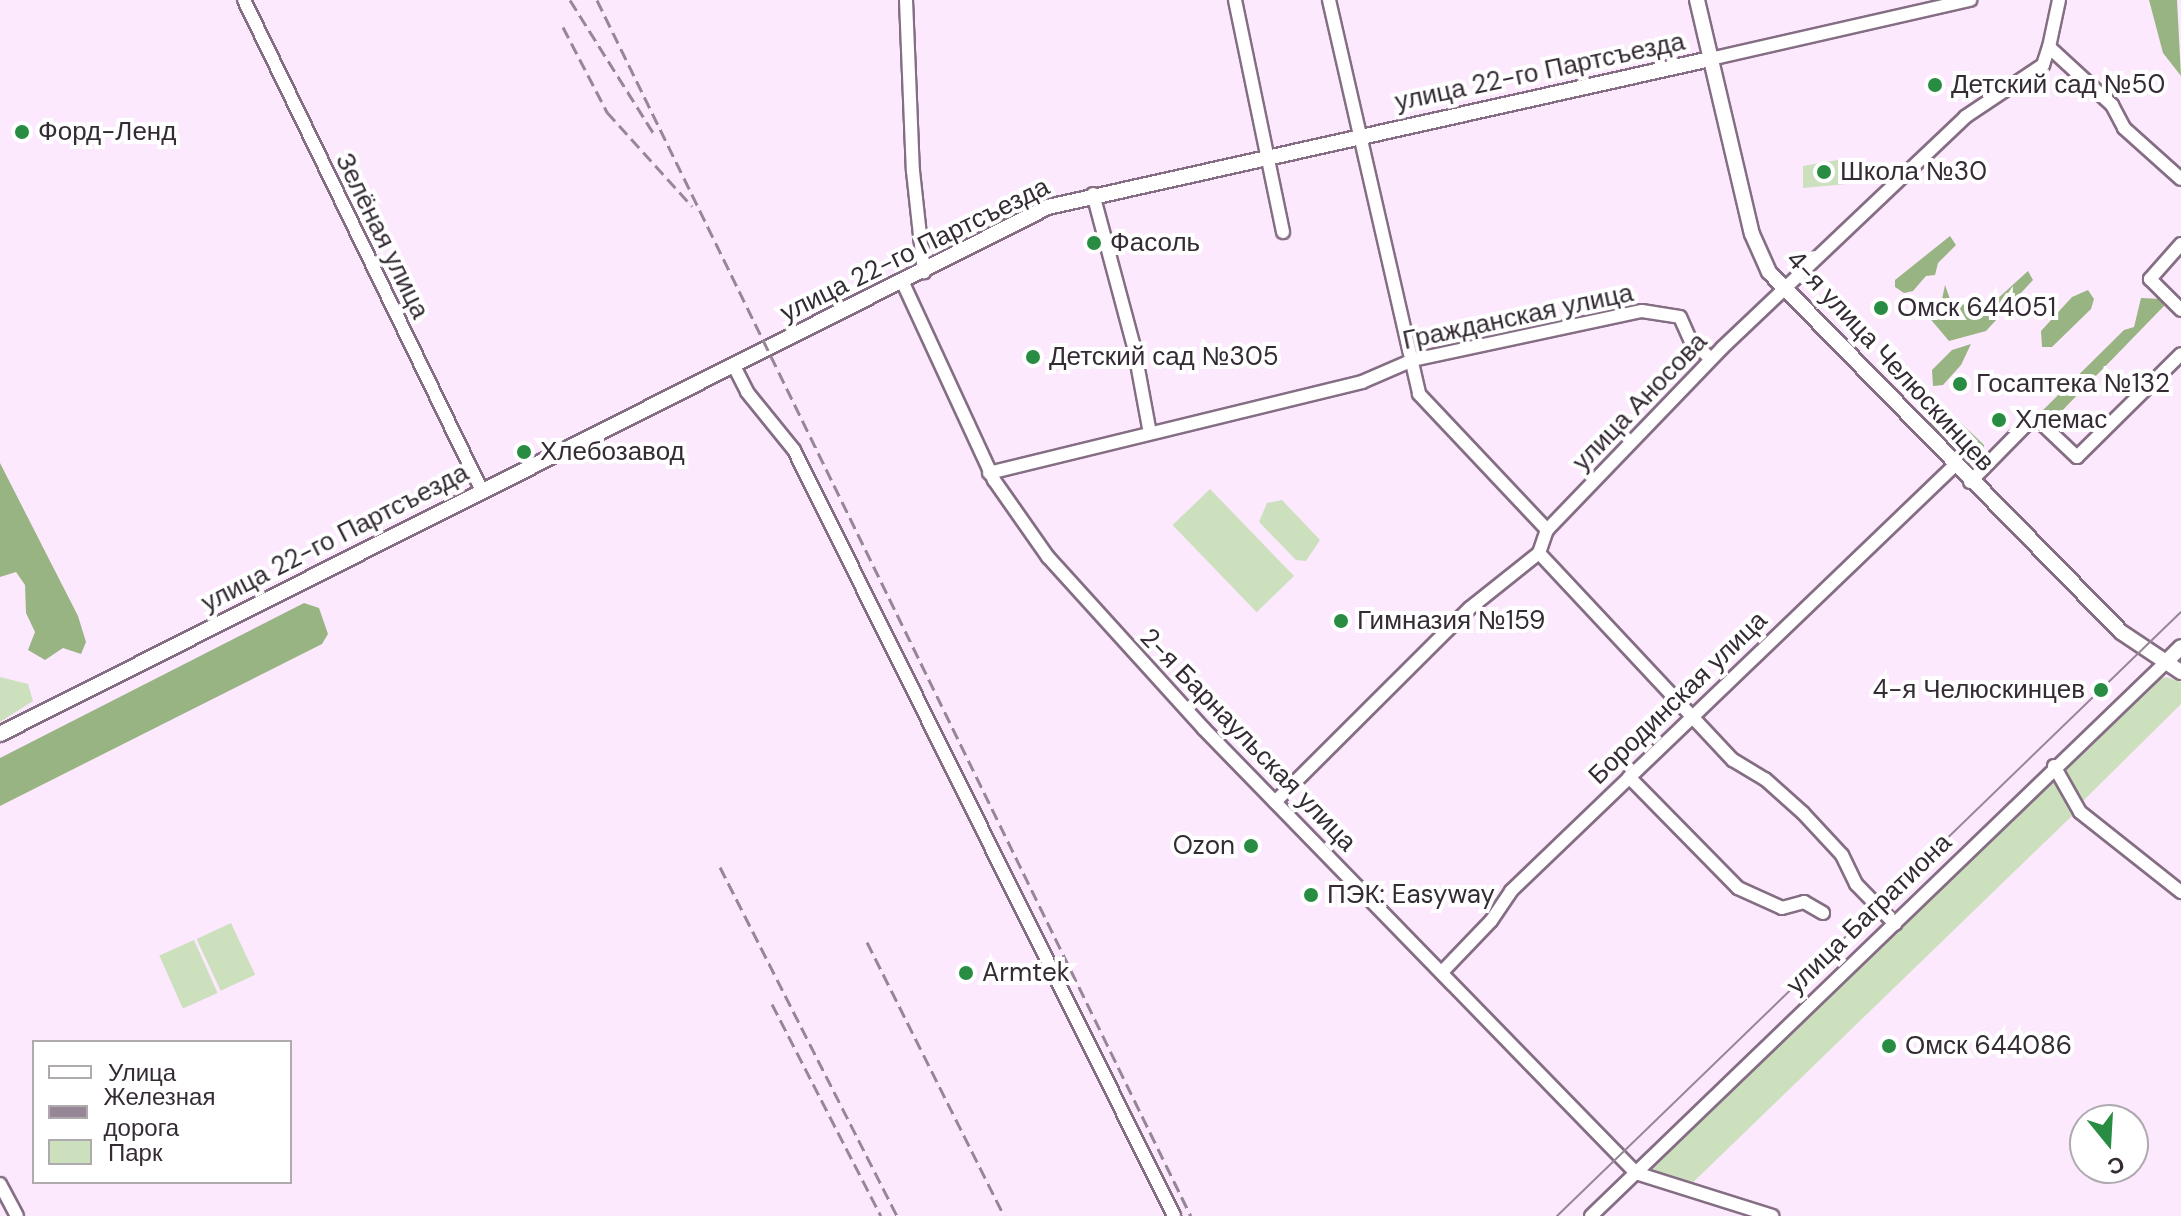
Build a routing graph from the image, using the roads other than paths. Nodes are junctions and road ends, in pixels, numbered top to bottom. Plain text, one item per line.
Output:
1 (244, 0) edge
2 (906, 0) edge
3 (1235, 0) edge
4 (1329, 0) edge
5 (1697, 0) edge
6 (1970, 0) edge
7 (2059, 0) edge
8 (2049, 47) junction
9 (1710, 59) junction
10 (1359, 136) junction
11 (1268, 156) junction
12 (2181, 179) edge
13 (1093, 194) junction
14 (1283, 232) dead end
15 (2181, 244) edge
16 (924, 272) junction
17 (903, 283) junction
18 (1786, 291) junction
19 (2181, 310) edge
20 (2181, 354) edge
21 (1711, 359) junction
22 (1413, 360) junction
23 (734, 366) junction
24 (1150, 433) junction
25 (1954, 466) junction
26 (989, 473) junction
27 (1970, 482) junction
28 (482, 491) junction
29 (1547, 530) junction
30 (1539, 553) junction
31 (2181, 647) edge
32 (2166, 662) junction
33 (2181, 672) edge
34 (1692, 717) junction
35 (0, 734) edge
36 (2054, 766) junction
37 (1629, 777) junction
38 (1275, 802) junction
39 (2181, 892) edge
40 (1823, 913) dead end
41 (1895, 924) junction
42 (1443, 971) junction
43 (1636, 1173) junction
44 (0, 1184) edge
45 (17, 1216) edge
46 (1174, 1216) edge
47 (1591, 1216) edge
48 (1772, 1216) edge

1 - 28 street, Зелёная улица
2 - 16 street
3 - 11 street
4 - 10 street
5 - 9 main road, 4-я улица Челюскинцев
6 - 9 street, улица 22-го Партсъезда
7 - 8 street
8 - 12 street
8 - 18 street, улица Аносова
9 - 10 main road, улица 22-го Партсъезда
9 - 18 main road, 4-я улица Челюскинцев
10 - 11 main road, улица 22-го Партсъезда
10 - 22 street
11 - 13 main road, улица 22-го Партсъезда
11 - 14 street
13 - 16 main road, улица 22-го Партсъезда
13 - 24 street
15 - 19 street
16 - 17 main road, улица 22-го Партсъезда
17 - 23 main road, улица 22-го Партсъезда
17 - 26 street, 2-я Барнаульская улица
18 - 21 street, улица Аносова
18 - 25 main road, 4-я улица Челюскинцев
20 - 27 street
21 - 22 street, Гражданская улица
21 - 29 street, улица Аносова
22 - 24 street, Гражданская улица
22 - 29 street
23 - 28 main road, улица 22-го Партсъезда
23 - 46 street
24 - 26 street, Гражданская улица
25 - 27 main road, 4-я улица Челюскинцев
25 - 34 street, Бородинская улица
26 - 38 street, 2-я Барнаульская улица
27 - 32 main road, 4-я улица Челюскинцев
28 - 35 main road, улица 22-го Партсъезда
29 - 30 street, улица Аносова
30 - 34 street
30 - 38 street
31 - 32 main road, улица Багратиона
32 - 33 main road, 4-я улица Челюскинцев
32 - 36 street, улица Багратиона
34 - 37 street, Бородинская улица
34 - 41 street
36 - 39 street
36 - 41 street, улица Багратиона
37 - 40 street
37 - 42 street, Бородинская улица
38 - 42 street, 2-я Барнаульская улица
41 - 43 street, улица Багратиона
42 - 43 street, 2-я Барнаульская улица
43 - 47 street, улица Багратиона
43 - 48 street
44 - 45 street

